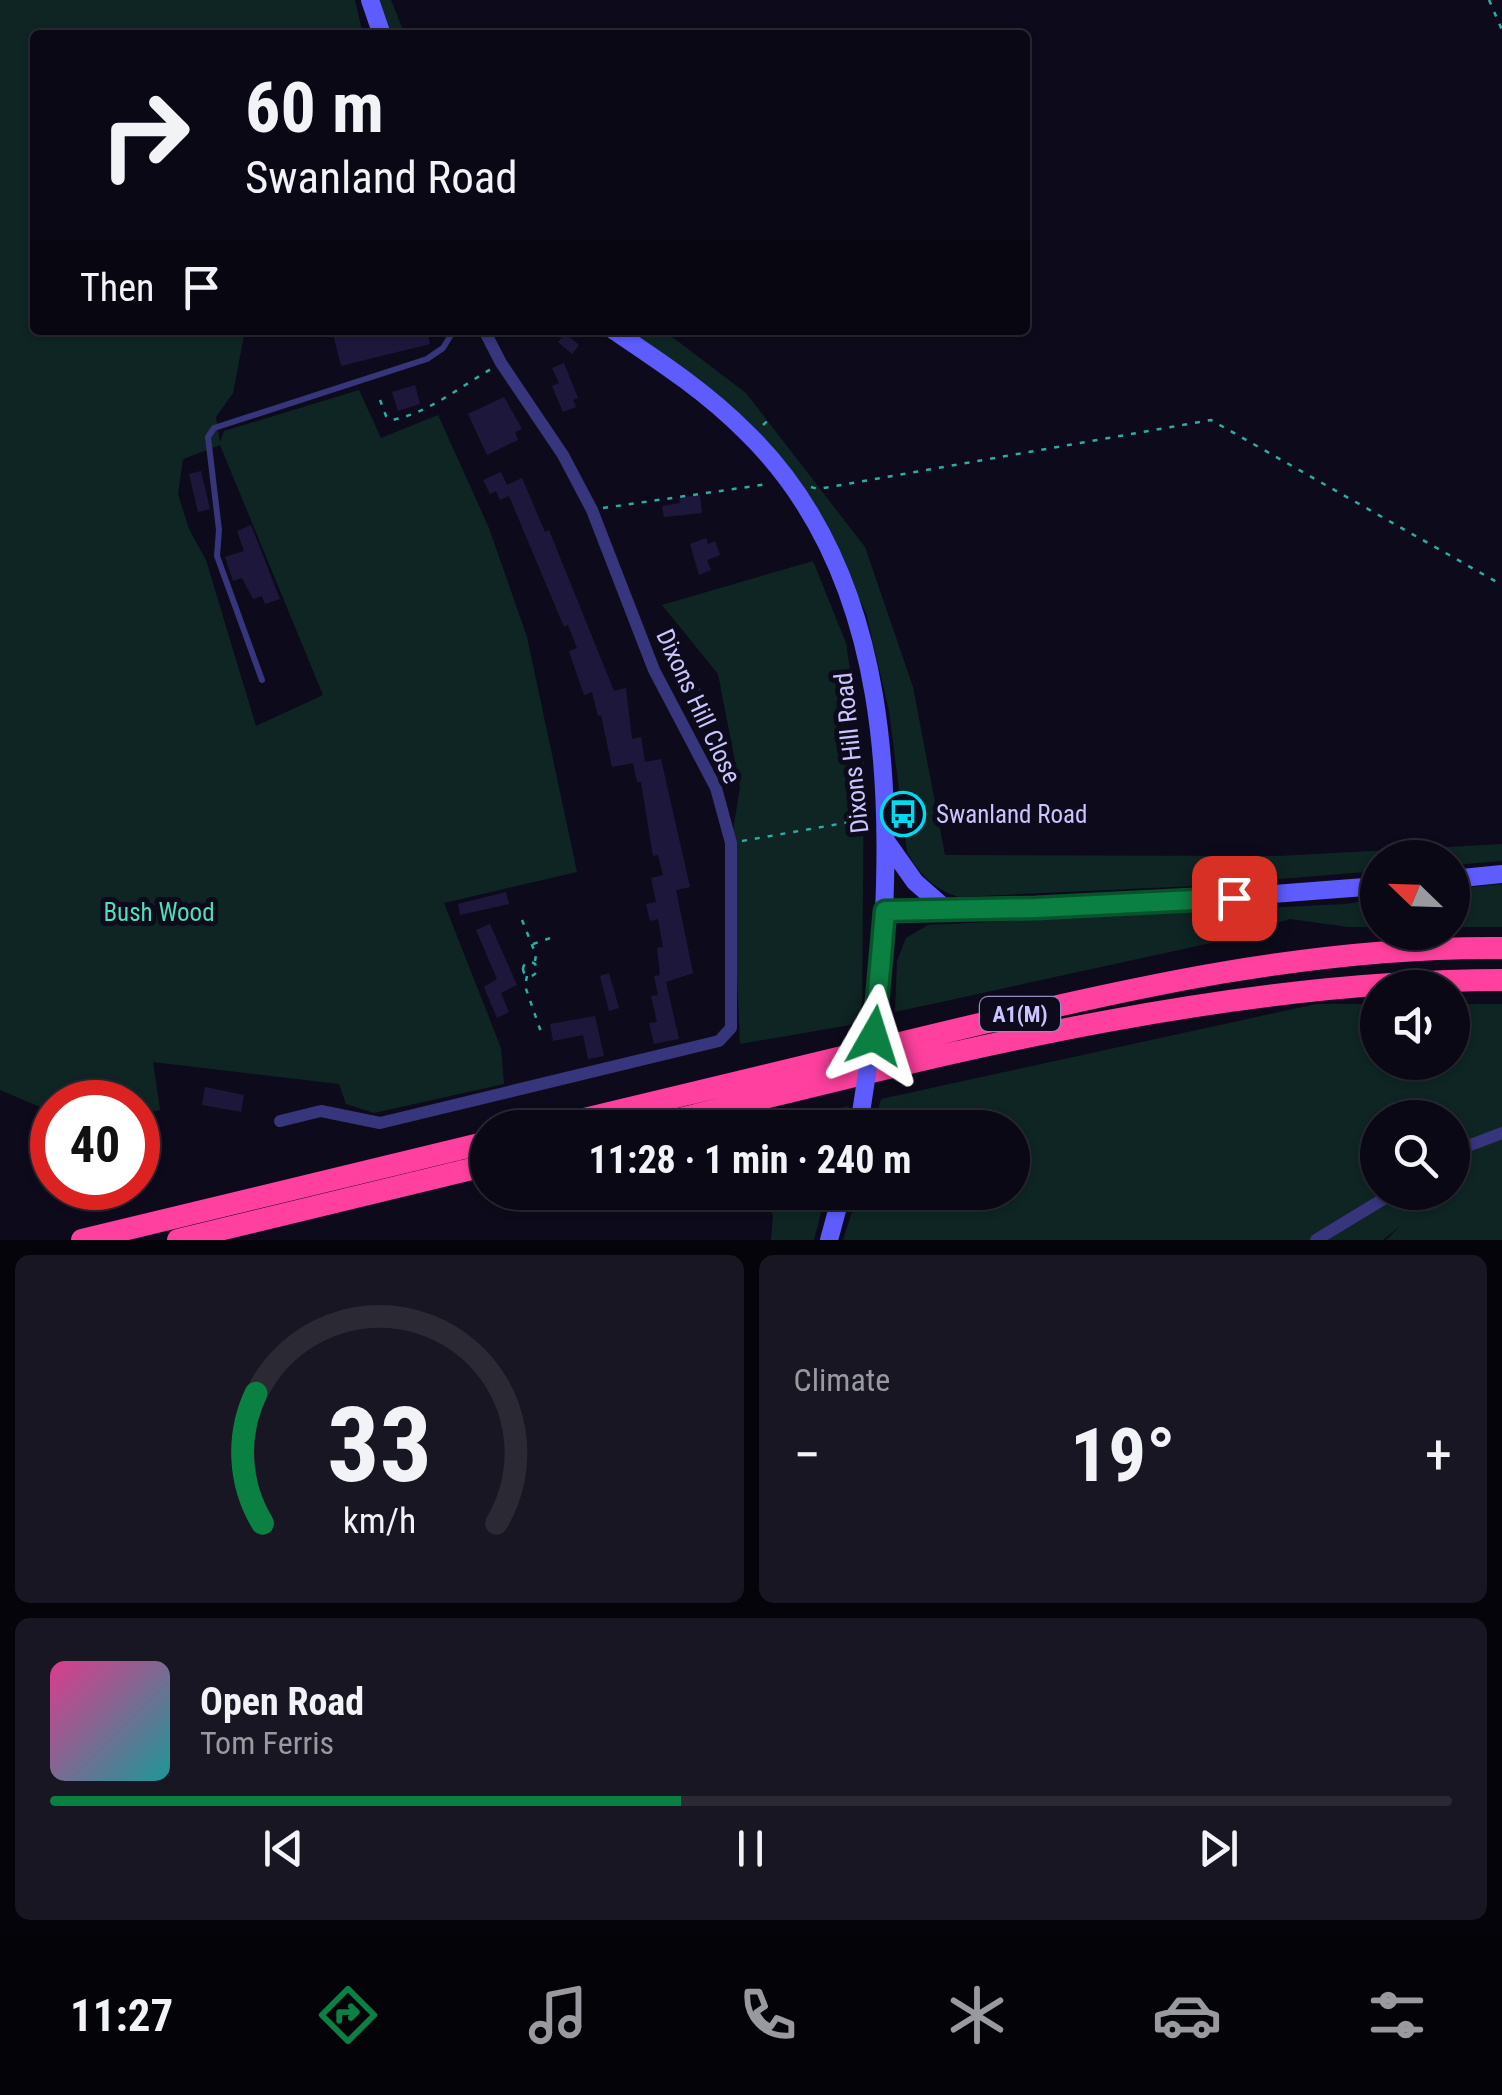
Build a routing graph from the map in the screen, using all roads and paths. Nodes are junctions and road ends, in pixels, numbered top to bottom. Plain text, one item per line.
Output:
1 (370, 0) edge
2 (1489, 0) edge
3 (380, 30) edge
4 (1502, 30) edge
5 (314, 335) edge
6 (451, 335) edge
7 (487, 335) edge
8 (620, 335) edge
9 (315, 342) dead end
10 (502, 363) junction
11 (380, 400) dead end
12 (791, 483) junction
13 (592, 510) junction
14 (1502, 584) edge
15 (262, 680) dead end
16 (868, 818) dead end
17 (886, 841) junction
18 (731, 844) junction
19 (1502, 874) edge
20 (1470, 877) edge
21 (1360, 887) edge
22 (947, 910) junction
23 (885, 911) junction
24 (522, 920) dead end
25 (556, 936) dead end
26 (532, 945) junction
27 (1502, 948) edge
28 (534, 963) junction
29 (527, 976) junction
30 (1502, 980) edge
31 (541, 1032) dead end
32 (622, 1110) edge
33 (717, 1110) edge
34 (862, 1110) edge
35 (280, 1120) dead end
36 (1502, 1134) edge
37 (470, 1146) edge
38 (1470, 1146) edge
39 (470, 1169) edge
40 (837, 1210) edge
41 (1365, 1210) edge
42 (82, 1240) edge
43 (178, 1240) edge
44 (829, 1240) edge
45 (1316, 1240) edge

1 - 3 street
2 - 4 path
5 - 9 path
6 - 15 lane
7 - 10 street, Dixons Hill Close
8 - 12 street, Dixons Hill Road
10 - 11 path
10 - 13 street, Dixons Hill Close
12 - 13 path
12 - 14 path
12 - 17 street, Dixons Hill Road
13 - 18 street, Dixons Hill Close
16 - 18 path
17 - 22 street
17 - 23 street, Dixons Hill Road
18 - 35 street, Dixons Hill Close
19 - 20 street
21 - 22 street
22 - 23 street
23 - 34 street, Dixons Hill Road, bridge
24 - 26 path
25 - 26 path
26 - 28 path
27 - 32 highway, A1(M)
28 - 29 path
28 - 29 path
29 - 31 path
30 - 33 highway, A1(M)
36 - 38 street
37 - 42 highway
39 - 43 highway
40 - 44 street
41 - 45 street

